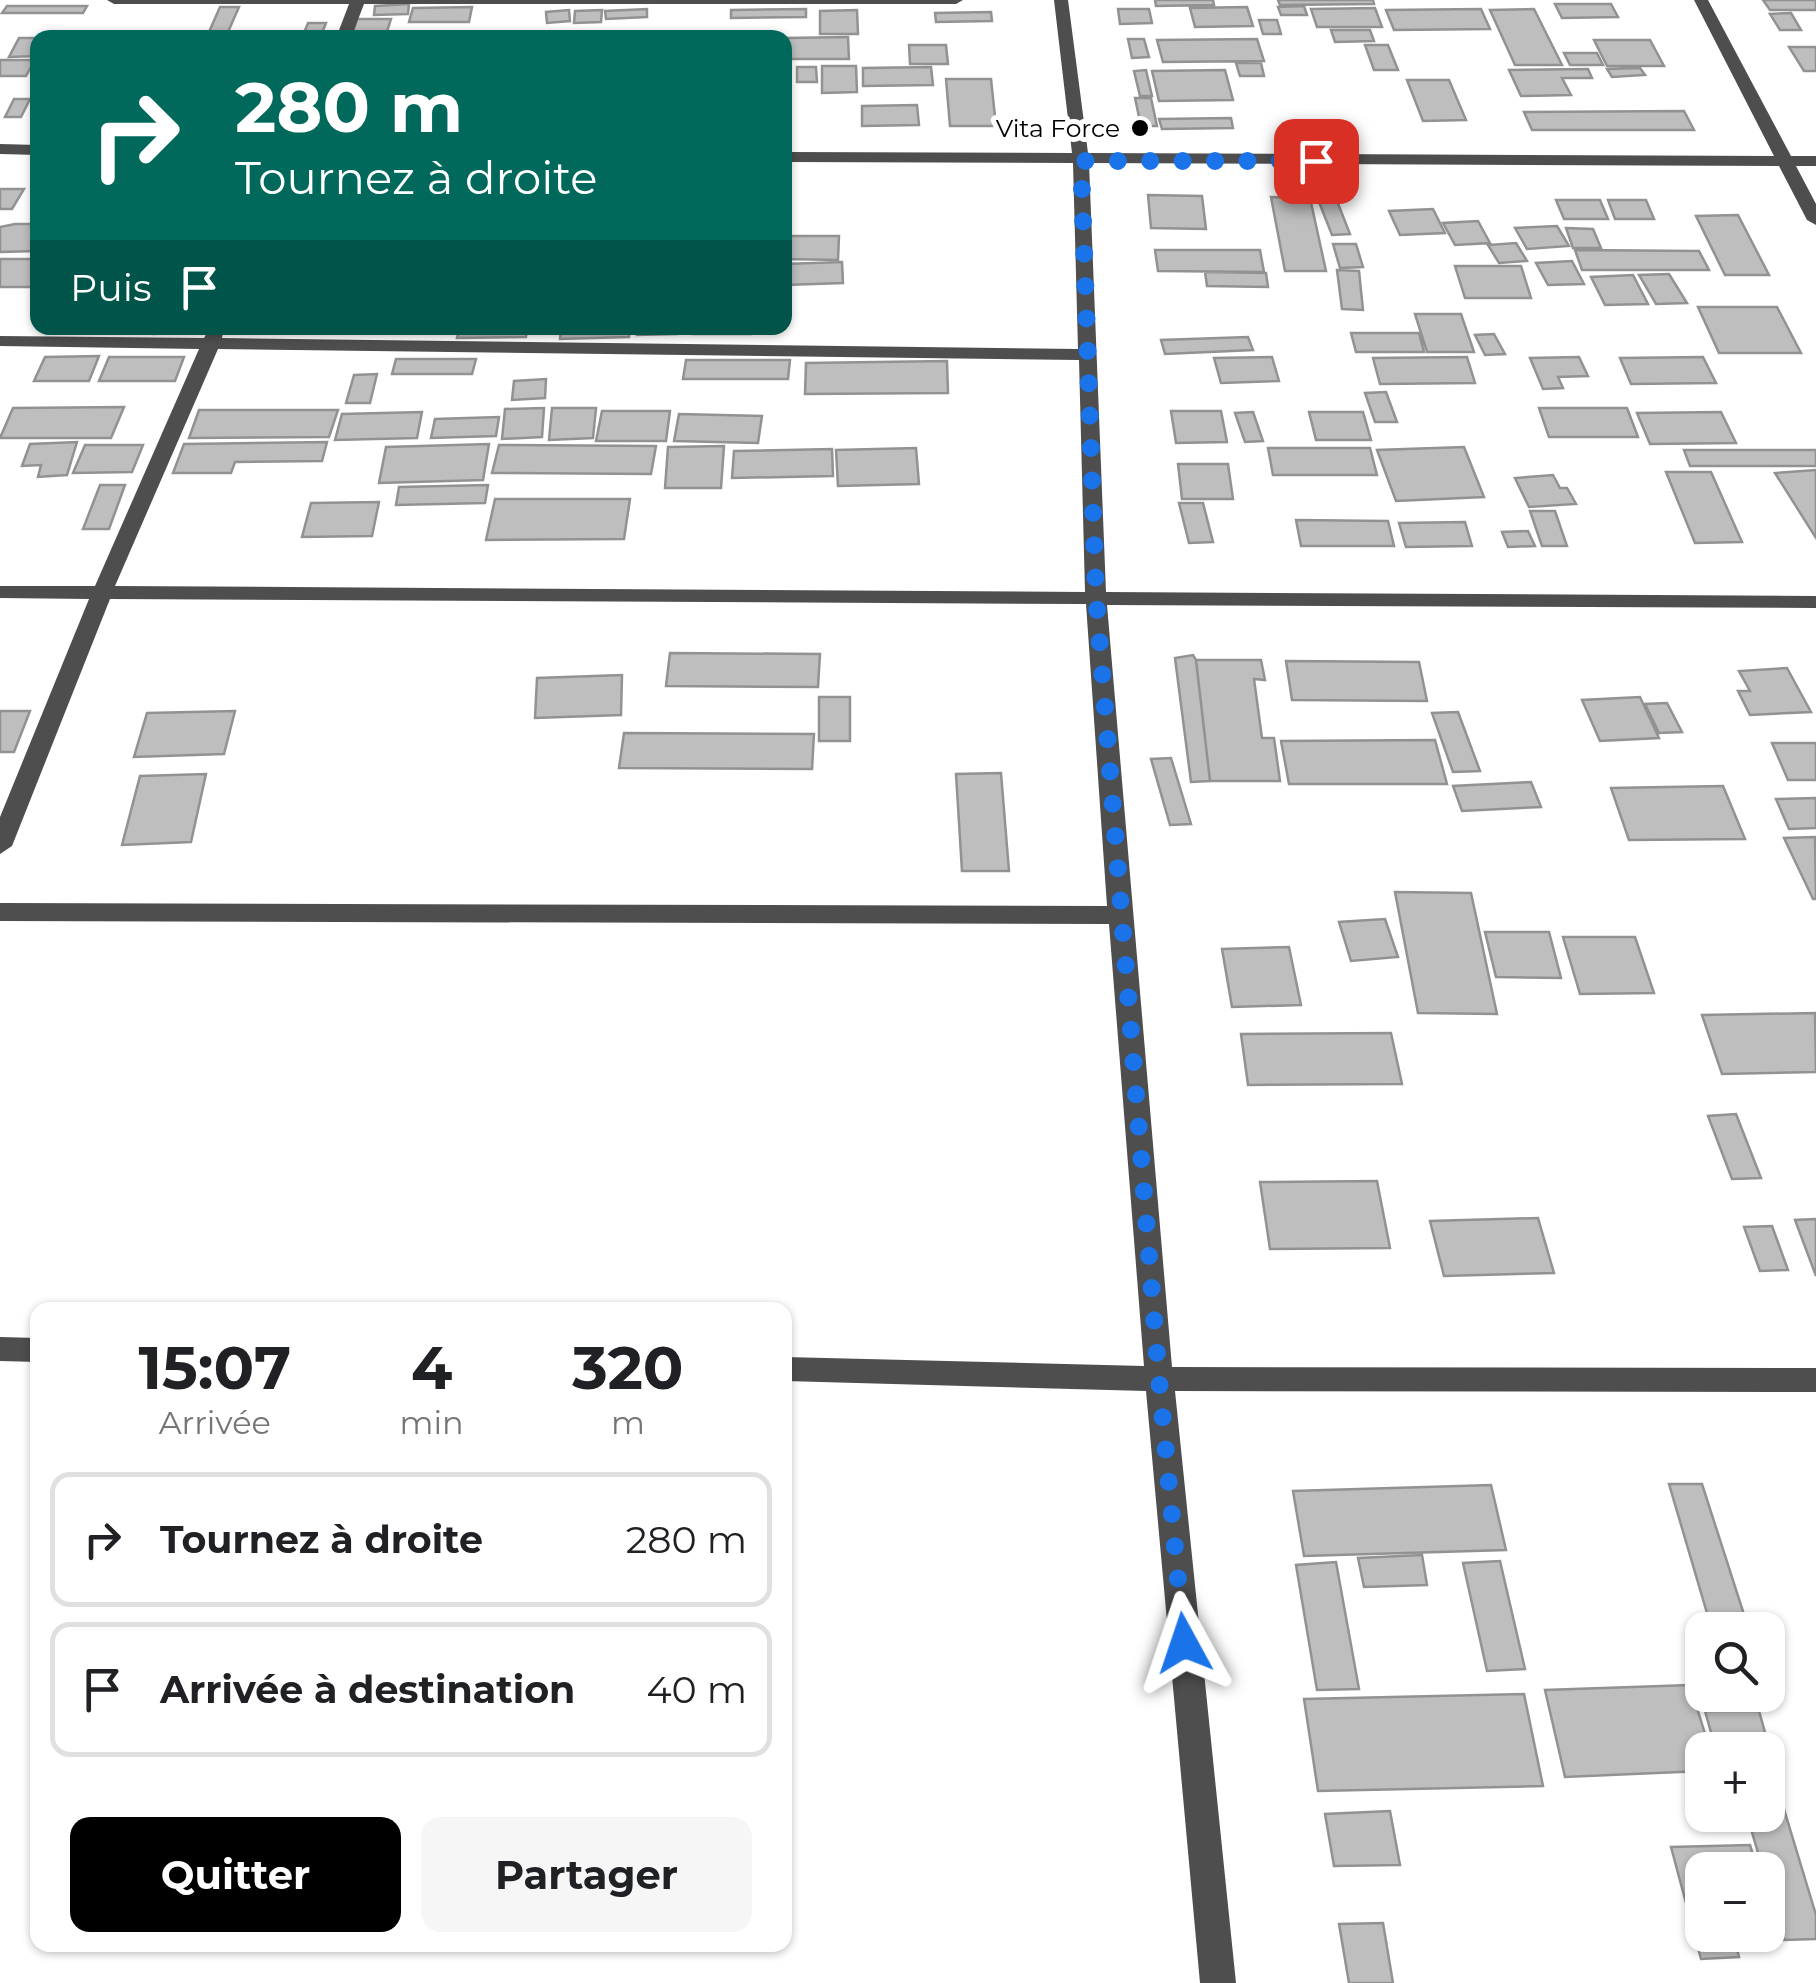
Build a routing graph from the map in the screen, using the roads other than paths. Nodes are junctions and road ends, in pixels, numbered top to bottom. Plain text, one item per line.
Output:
1 (114, 0) edge
2 (956, 0) edge
3 (1062, 0) edge
4 (1701, 0) edge
5 (358, 1) edge
6 (347, 30) edge
7 (0, 149) edge
8 (30, 150) edge
9 (792, 157) edge
10 (1784, 160) junction
11 (1081, 161) junction
12 (1816, 161) edge
13 (1816, 220) edge
14 (184, 335) edge
15 (215, 335) edge
16 (257, 335) edge
17 (0, 341) edge
18 (1088, 355) junction
19 (0, 592) edge
20 (102, 594) junction
21 (1096, 596) junction
22 (1816, 602) edge
23 (0, 846) edge
24 (0, 912) edge
25 (1120, 916) junction
26 (0, 1350) edge
27 (30, 1350) edge
28 (792, 1370) edge
29 (1159, 1379) junction
30 (1816, 1380) edge
31 (1218, 1983) edge

1 - 5 street
2 - 5 street
3 - 11 street
4 - 10 street
5 - 6 street
7 - 8 street
9 - 11 street
10 - 11 street
10 - 12 street
10 - 13 street
11 - 18 street
14 - 17 street
15 - 20 street
16 - 18 street
18 - 21 street
19 - 20 street
20 - 21 street
20 - 23 street
21 - 22 street
21 - 25 street
24 - 25 street
25 - 29 street
26 - 27 street
28 - 29 street
29 - 30 street
29 - 31 street

